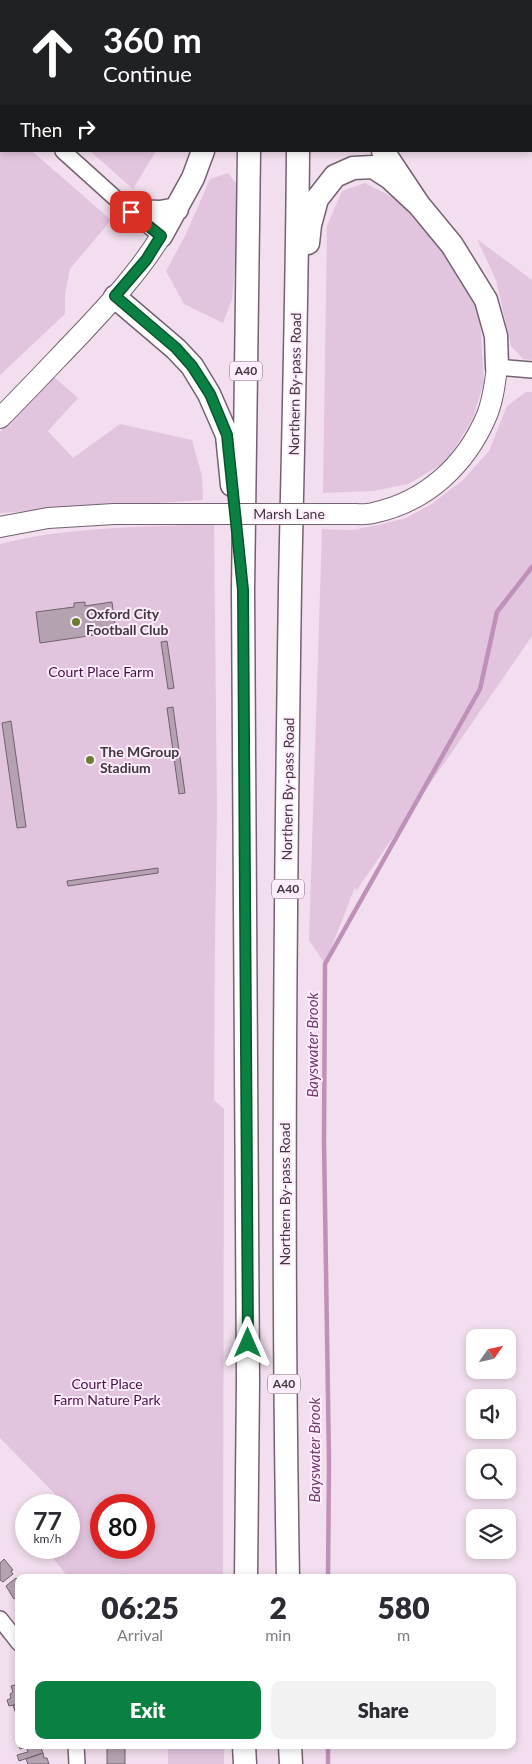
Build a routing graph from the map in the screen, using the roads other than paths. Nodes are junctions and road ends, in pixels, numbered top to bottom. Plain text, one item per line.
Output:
1 (64, 152) edge
2 (203, 152) edge
3 (249, 152) edge
4 (298, 152) edge
5 (385, 152) edge
6 (419, 205) junction
7 (176, 209) junction
8 (131, 212) junction
9 (161, 236) junction
10 (115, 296) junction
11 (296, 327) junction
12 (497, 367) junction
13 (532, 370) edge
14 (0, 418) edge
15 (0, 527) edge
16 (243, 590) junction
17 (246, 1574) edge
18 (288, 1574) edge
19 (3, 1628) edge
20 (15, 1640) edge
21 (76, 1749) edge
22 (244, 1749) edge
23 (290, 1749) edge
24 (77, 1764) edge
25 (244, 1764) edge
26 (291, 1764) edge

1 - 8 street
2 - 7 highway
3 - 16 highway, A40
4 - 11 highway, Northern By-pass Road / A40
5 - 6 highway
6 - 11 highway
6 - 12 highway
7 - 8 highway
7 - 9 highway
8 - 9 street
9 - 10 main road
10 - 14 main road
10 - 16 highway
11 - 18 highway, Northern By-pass Road / A40
12 - 13 street
12 - 15 main road, Marsh Lane, bridge
16 - 17 highway, A40
19 - 20 street
21 - 24 street
22 - 25 highway
23 - 26 highway

